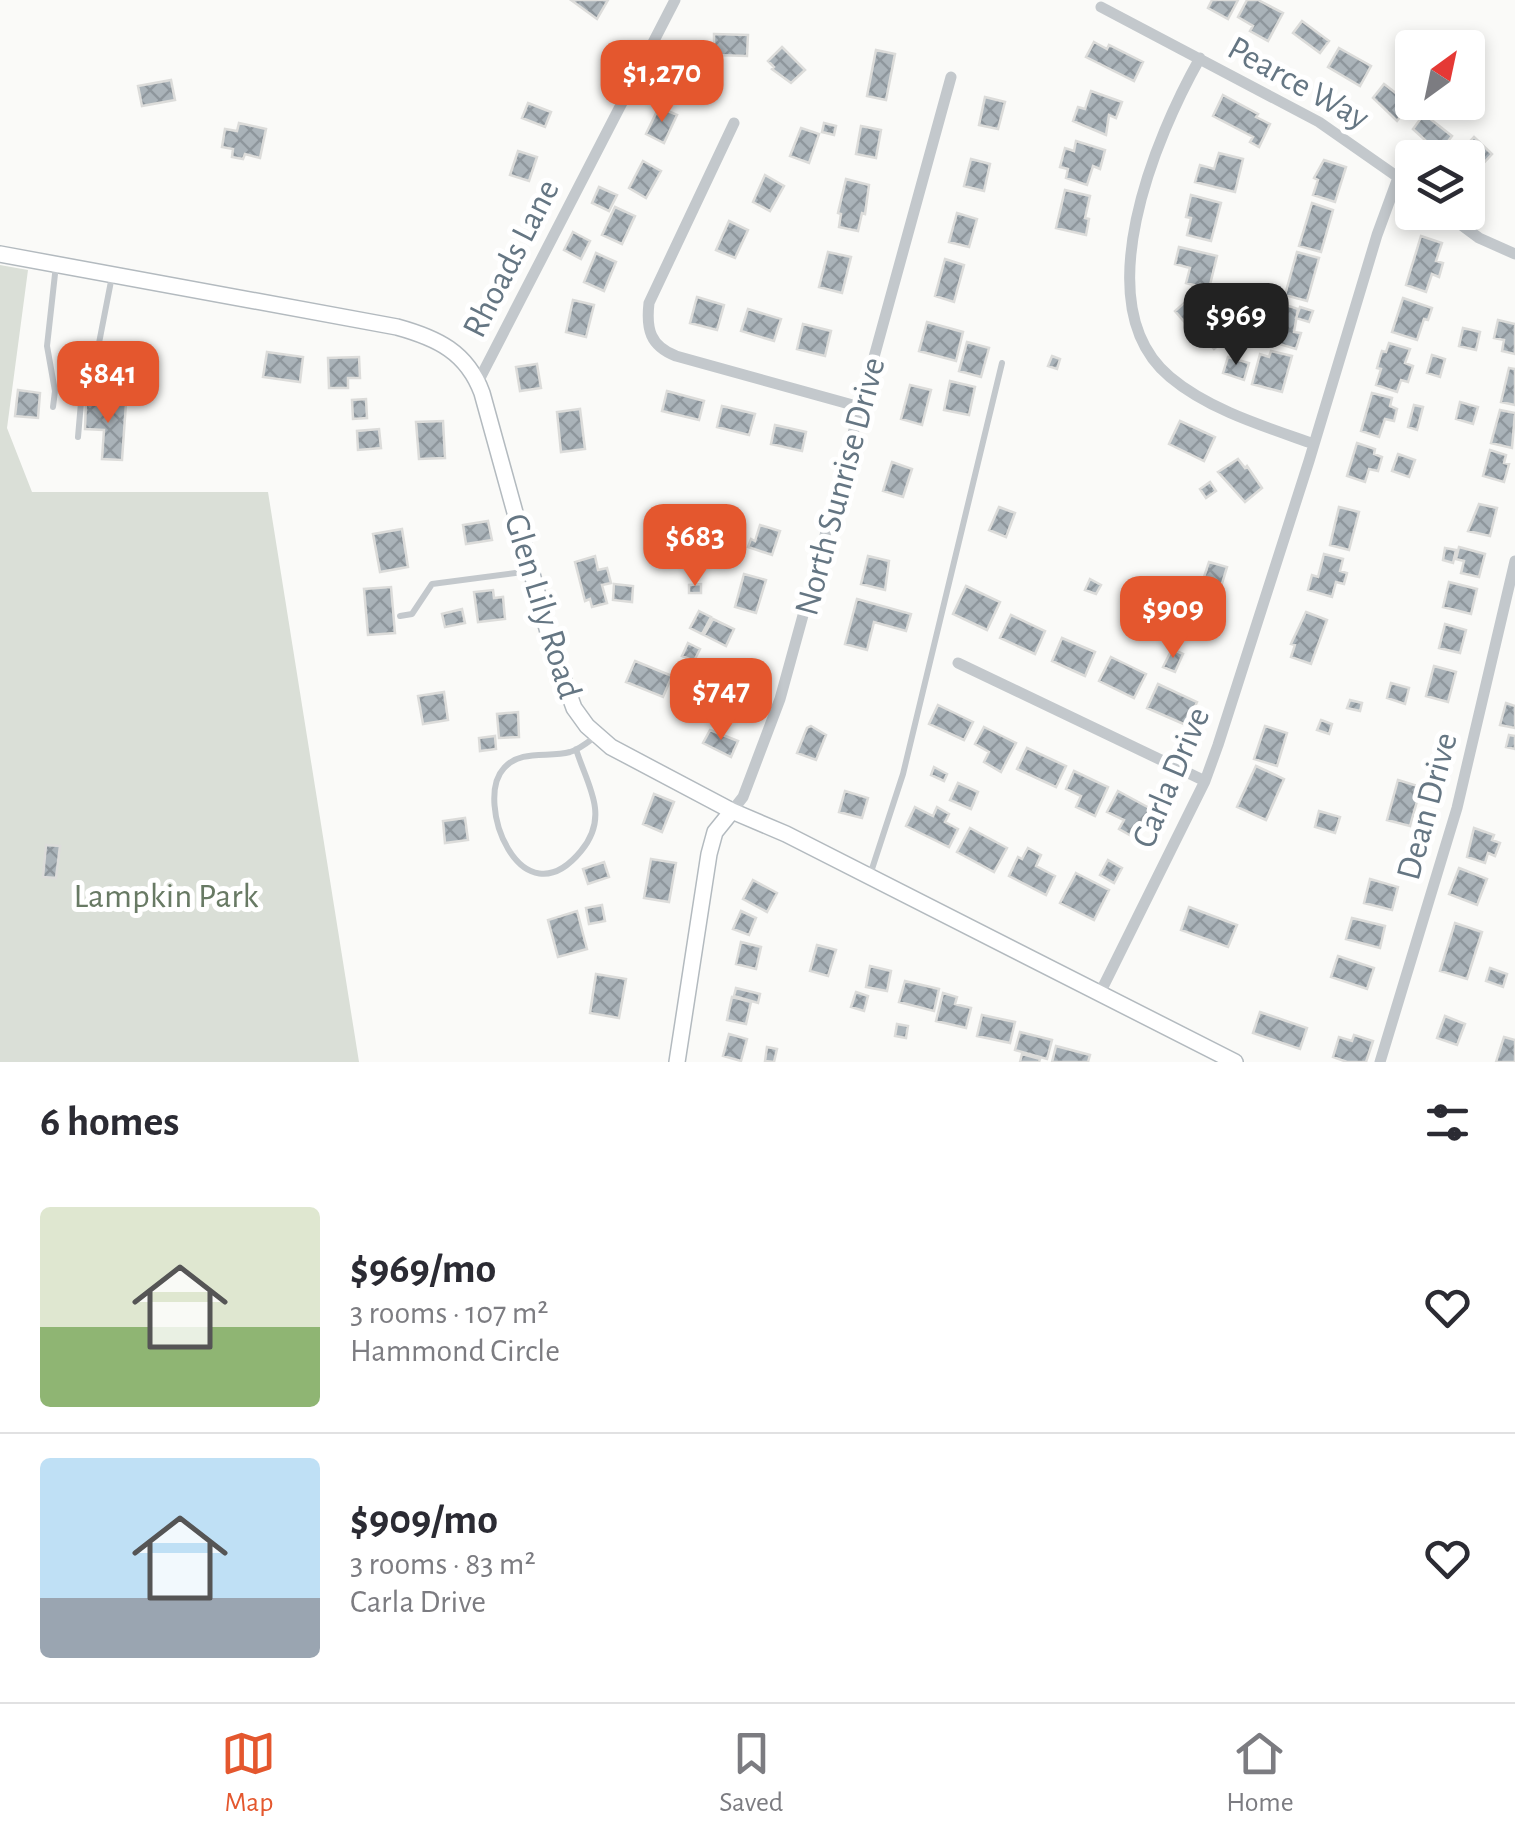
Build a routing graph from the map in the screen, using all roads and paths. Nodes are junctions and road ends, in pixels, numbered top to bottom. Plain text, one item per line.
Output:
1 (675, 0) edge
2 (1101, 7) dead end
3 (1200, 58) junction
4 (952, 77) dead end
5 (734, 123) dead end
6 (1395, 172) edge
7 (1395, 186) edge
8 (1469, 230) edge
9 (0, 254) edge
10 (1515, 254) edge
11 (56, 264) junction
12 (112, 274) junction
13 (1002, 364) dead end
14 (478, 382) junction
15 (53, 407) dead end
16 (860, 407) junction
17 (78, 437) dead end
18 (1314, 444) junction
19 (1515, 561) edge
20 (531, 571) junction
21 (400, 616) dead end
22 (958, 663) dead end
23 (597, 735) junction
24 (576, 750) junction
25 (1205, 781) junction
26 (732, 811) junction
27 (870, 876) junction
28 (1100, 993) junction
29 (678, 1062) edge
30 (1234, 1062) edge
31 (1380, 1062) edge

1 - 14 street, Rhoads Lane
2 - 3 street, Pearce Way
3 - 6 street, Pearce Way
3 - 18 street
4 - 16 street, North Sunrise Drive
5 - 16 street
7 - 18 street, Carla Drive
8 - 10 street
9 - 11 street, Glen Lily Road
11 - 12 street, Glen Lily Road
11 - 15 lane
12 - 14 street, Glen Lily Road
12 - 17 lane
13 - 27 lane
14 - 20 street, Glen Lily Road
16 - 26 street, North Sunrise Drive
18 - 25 street, Carla Drive
19 - 31 street, Dean Drive
20 - 21 lane
20 - 23 street, Glen Lily Road
22 - 25 street
23 - 24 lane
23 - 26 street, Glen Lily Road
24 - 24 lane
25 - 28 street, Carla Drive
26 - 27 street, Glen Lily Road
26 - 29 street, North Sunrise Drive
27 - 28 street, Glen Lily Road
28 - 30 street, Glen Lily Road

